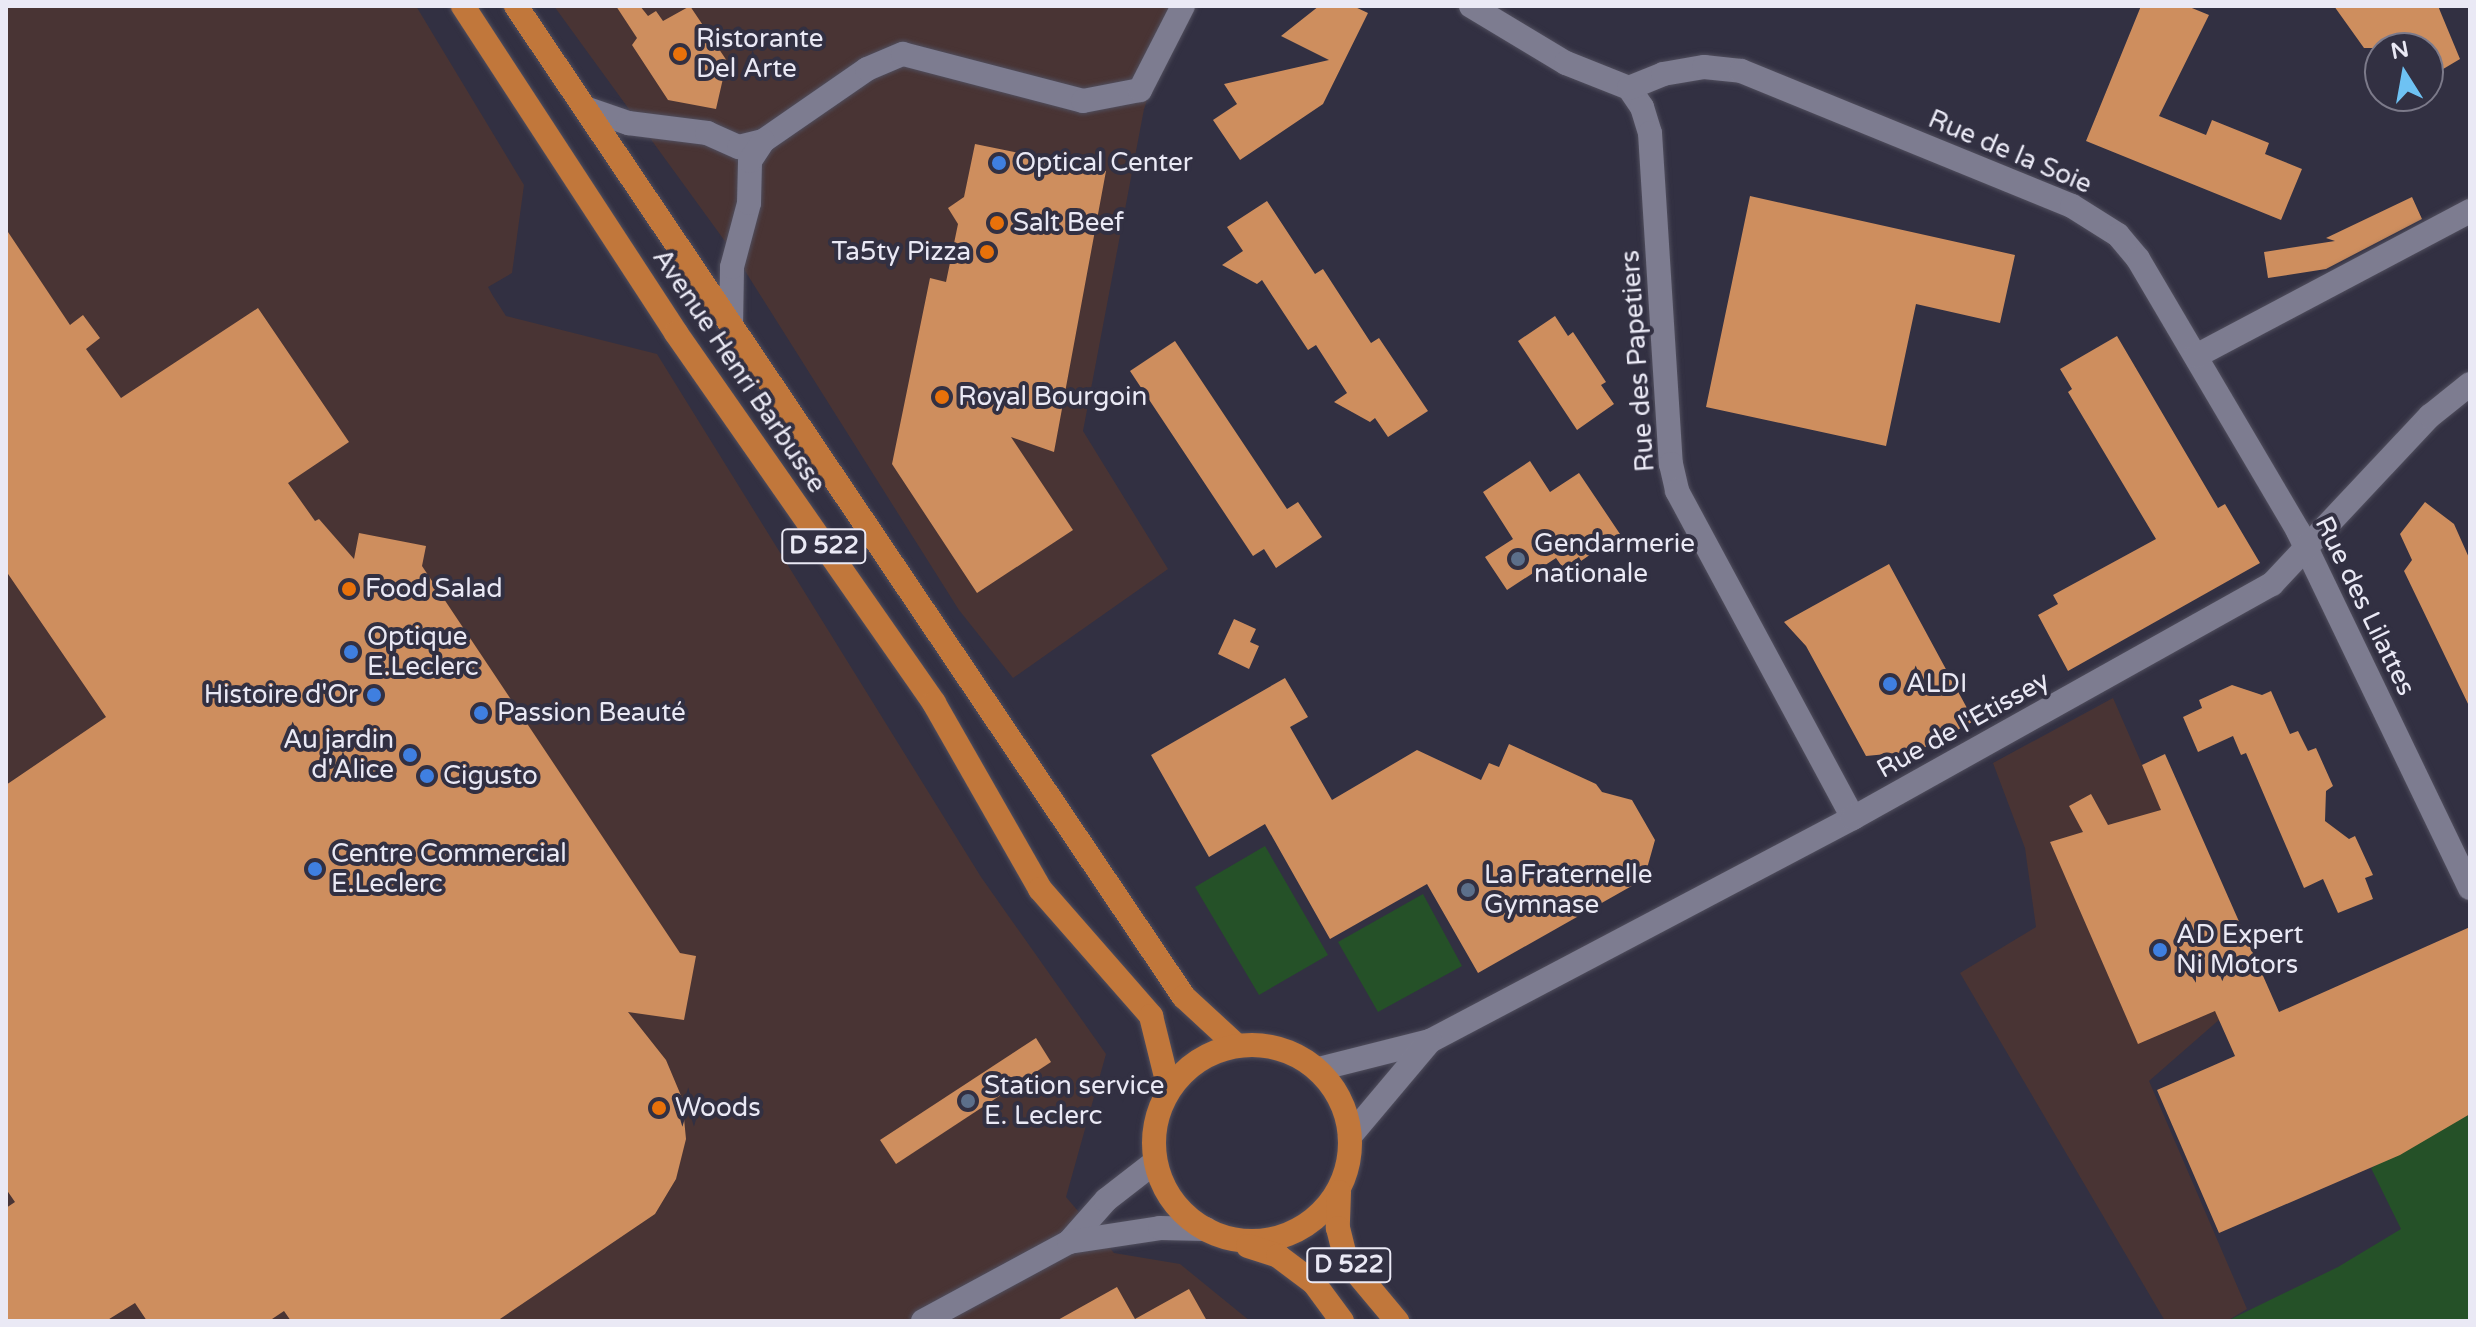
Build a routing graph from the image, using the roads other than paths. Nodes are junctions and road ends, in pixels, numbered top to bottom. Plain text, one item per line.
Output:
1 (463, 6) edge
2 (516, 6) edge
3 (1183, 6) edge
4 (1471, 6) edge
5 (1629, 88) junction
6 (585, 108) junction
7 (763, 141) junction
8 (2470, 211) edge
9 (731, 326) junction
10 (2196, 356) junction
11 (2470, 384) edge
12 (2306, 548) junction
13 (1853, 818) junction
14 (2470, 888) edge
15 (1430, 1041) junction
16 (1236, 1045) junction
17 (1319, 1069) junction
18 (1169, 1089) junction
19 (1350, 1136) junction
20 (1155, 1162) junction
21 (1339, 1192) junction
22 (1206, 1229) junction
23 (1231, 1240) junction
24 (1069, 1242) junction
25 (923, 1321) edge
26 (1342, 1321) edge
27 (1397, 1321) edge

1 - 18 main road, Avenue Henri Barbusse / D 522
2 - 6 main road, Avenue Henri Barbusse / D 522
3 - 7 street
4 - 5 street
5 - 10 street, Rue de la Soie
5 - 13 street, Rue des Papetiers
6 - 7 street
6 - 9 main road, Avenue Henri Barbusse / D 522
7 - 9 street
8 - 10 street
9 - 16 main road, Avenue Henri Barbusse / D 522
10 - 12 street, Rue des Lilattes
11 - 12 street, Rue de l'Etissey
12 - 13 street, Rue de l'Etissey
12 - 14 street, Rue des Lilattes
13 - 15 street, Rue de l'Etissey
15 - 17 street, Rue de l'Etissey
15 - 19 street, Rue de l'Etissey
16 - 17 main road
16 - 18 main road
17 - 19 main road
18 - 20 main road
19 - 21 main road
20 - 22 main road
20 - 24 street
21 - 23 main road
21 - 27 main road, D 522
22 - 23 main road
22 - 24 street
23 - 26 main road, D 522
24 - 25 street

